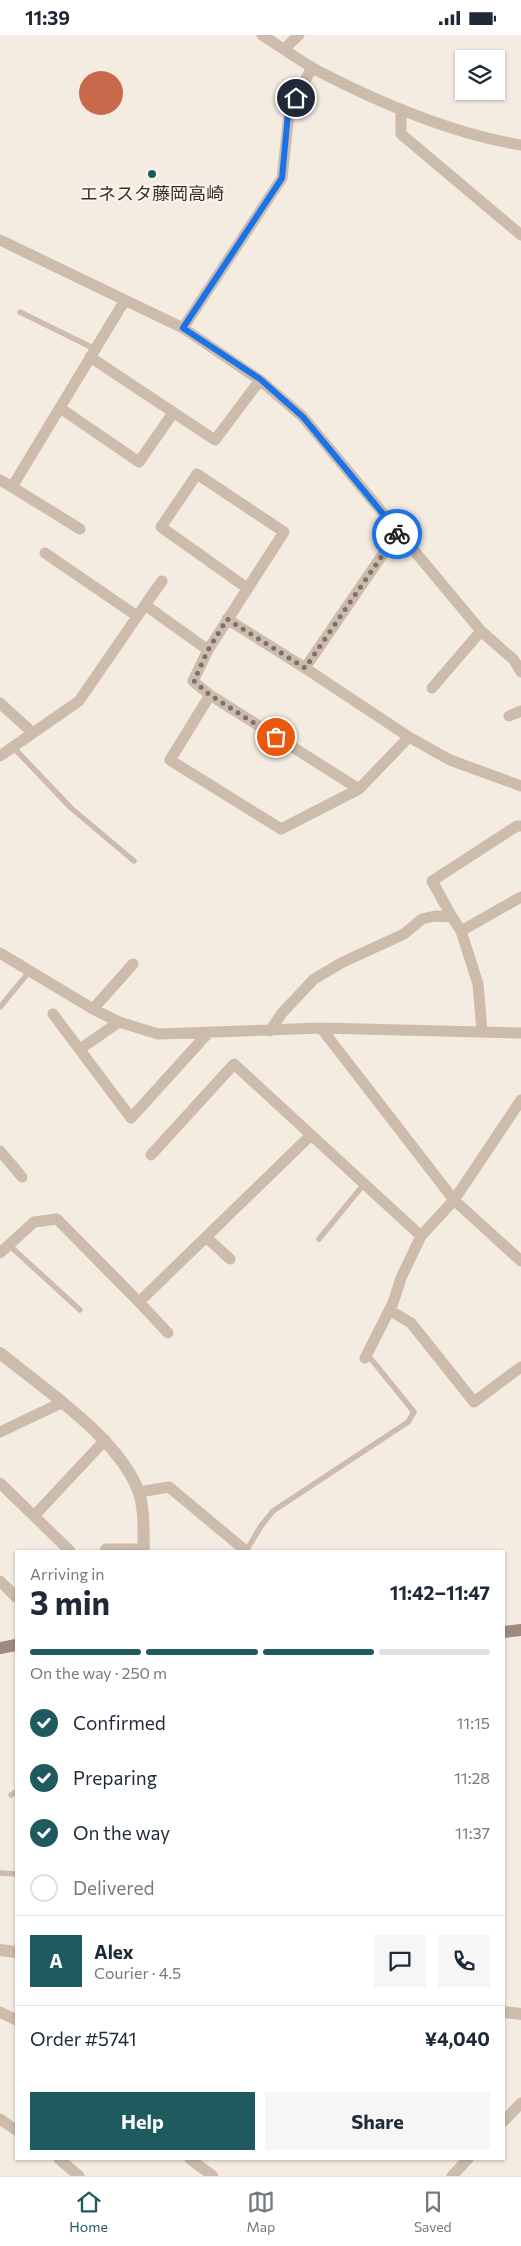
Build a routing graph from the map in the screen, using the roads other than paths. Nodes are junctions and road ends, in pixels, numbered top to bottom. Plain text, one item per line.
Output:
1 (262, 35) edge
2 (299, 35) edge
3 (284, 49) junction
4 (312, 67) junction
5 (401, 109) junction
6 (521, 145) edge
7 (521, 235) edge
8 (0, 240) edge
9 (125, 300) junction
10 (20, 312) dead end
11 (183, 328) junction
12 (93, 353) junction
13 (260, 379) junction
14 (60, 408) junction
15 (174, 413) junction
16 (0, 480) edge
17 (12, 487) junction
18 (80, 529) dead end
19 (398, 532) junction
20 (45, 553) dead end
21 (162, 581) dead end
22 (248, 588) junction
23 (145, 605) junction
24 (137, 616) junction
25 (227, 619) junction
26 (481, 631) junction
27 (208, 650) junction
28 (305, 668) junction
29 (521, 672) edge
30 (432, 688) dead end
31 (210, 695) junction
32 (0, 703) edge
33 (521, 711) edge
34 (509, 716) dead end
35 (33, 733) junction
36 (409, 737) junction
37 (13, 747) junction
38 (0, 756) edge
39 (521, 787) edge
40 (359, 789) junction
41 (521, 826) edge
42 (134, 861) dead end
43 (521, 897) edge
44 (452, 917) junction
45 (461, 931) junction
46 (0, 953) edge
47 (133, 964) dead end
48 (29, 972) junction
49 (0, 1007) edge
50 (92, 1009) junction
51 (52, 1014) dead end
52 (119, 1022) junction
53 (321, 1028) junction
54 (270, 1031) junction
55 (482, 1031) junction
56 (209, 1032) junction
57 (521, 1033) edge
58 (80, 1049) junction
59 (521, 1100) edge
60 (311, 1135) junction
61 (0, 1151) edge
62 (151, 1155) dead end
63 (22, 1177) dead end
64 (364, 1183) junction
65 (454, 1199) junction
66 (421, 1236) junction
67 (206, 1237) junction
68 (319, 1239) dead end
69 (4, 1249) edge
70 (230, 1259) dead end
71 (521, 1261) edge
72 (140, 1302) junction
73 (80, 1310) dead end
74 (389, 1310) junction
75 (168, 1333) dead end
76 (0, 1353) edge
77 (366, 1356) joint
78 (521, 1367) edge
79 (61, 1403) junction
80 (0, 1432) edge
81 (105, 1440) junction
82 (0, 1483) edge
83 (139, 1491) junction
84 (34, 1516) junction
85 (69, 1550) edge
86 (106, 1550) edge
87 (144, 1550) edge
88 (245, 1550) edge
89 (247, 1550) edge
90 (0, 1581) edge
91 (15, 1596) edge
92 (521, 1630) edge
93 (505, 1632) edge
94 (15, 1645) edge
95 (0, 1648) edge
96 (0, 1873) edge
97 (15, 1874) edge
98 (0, 1950) edge
99 (15, 1952) edge
100 (0, 2012) edge
101 (505, 2012) edge
102 (521, 2014) edge
103 (15, 2020) edge
104 (521, 2103) edge
105 (0, 2119) edge
106 (505, 2120) edge
107 (15, 2129) edge
108 (60, 2160) edge
109 (191, 2160) edge
110 (467, 2160) edge
111 (79, 2176) edge
112 (213, 2176) edge
113 (452, 2176) edge

1 - 3 street
2 - 3 street
3 - 4 street
4 - 5 street
4 - 11 street
5 - 6 street
5 - 7 street
8 - 9 street
9 - 11 street
9 - 12 street
10 - 12 lane
11 - 13 street
12 - 14 street
12 - 15 street
13 - 15 street
13 - 19 street
14 - 15 street
14 - 17 street
16 - 17 street
17 - 18 street
19 - 26 street
19 - 28 street
20 - 24 street
21 - 23 street
22 - 22 street
22 - 25 street
23 - 24 street
23 - 27 street
24 - 35 street
25 - 27 street
25 - 28 street
26 - 29 street
26 - 30 street
27 - 31 street
28 - 36 street
31 - 40 street
31 - 40 street
32 - 35 street
33 - 34 street
35 - 37 street
36 - 39 street
36 - 40 street
37 - 38 street
37 - 42 lane
41 - 44 street
43 - 45 street
44 - 45 street
44 - 54 street
45 - 55 street
46 - 48 street
47 - 50 street
48 - 49 lane
48 - 50 street
50 - 52 street
51 - 58 street
52 - 56 street
52 - 58 street
53 - 54 street
53 - 55 street
53 - 65 street
54 - 56 street
55 - 57 street
56 - 58 street
59 - 65 street
60 - 62 street
60 - 64 street
60 - 67 street
61 - 63 street
64 - 66 street
64 - 68 lane
65 - 66 street
65 - 71 street
66 - 74 street
67 - 70 street
67 - 72 street
69 - 72 street
69 - 73 lane
72 - 75 street
74 - 77 street
74 - 78 street
76 - 79 street
77 - 89 lane
79 - 80 street
79 - 81 street
81 - 83 street
81 - 84 street
82 - 84 street
83 - 87 street
83 - 88 street
84 - 85 street
86 - 87 street
90 - 91 street
92 - 93 main road
94 - 95 main road
96 - 97 lane
98 - 99 street
100 - 103 street
101 - 102 street
104 - 106 street
105 - 107 street
108 - 111 street
109 - 112 street
110 - 113 street

